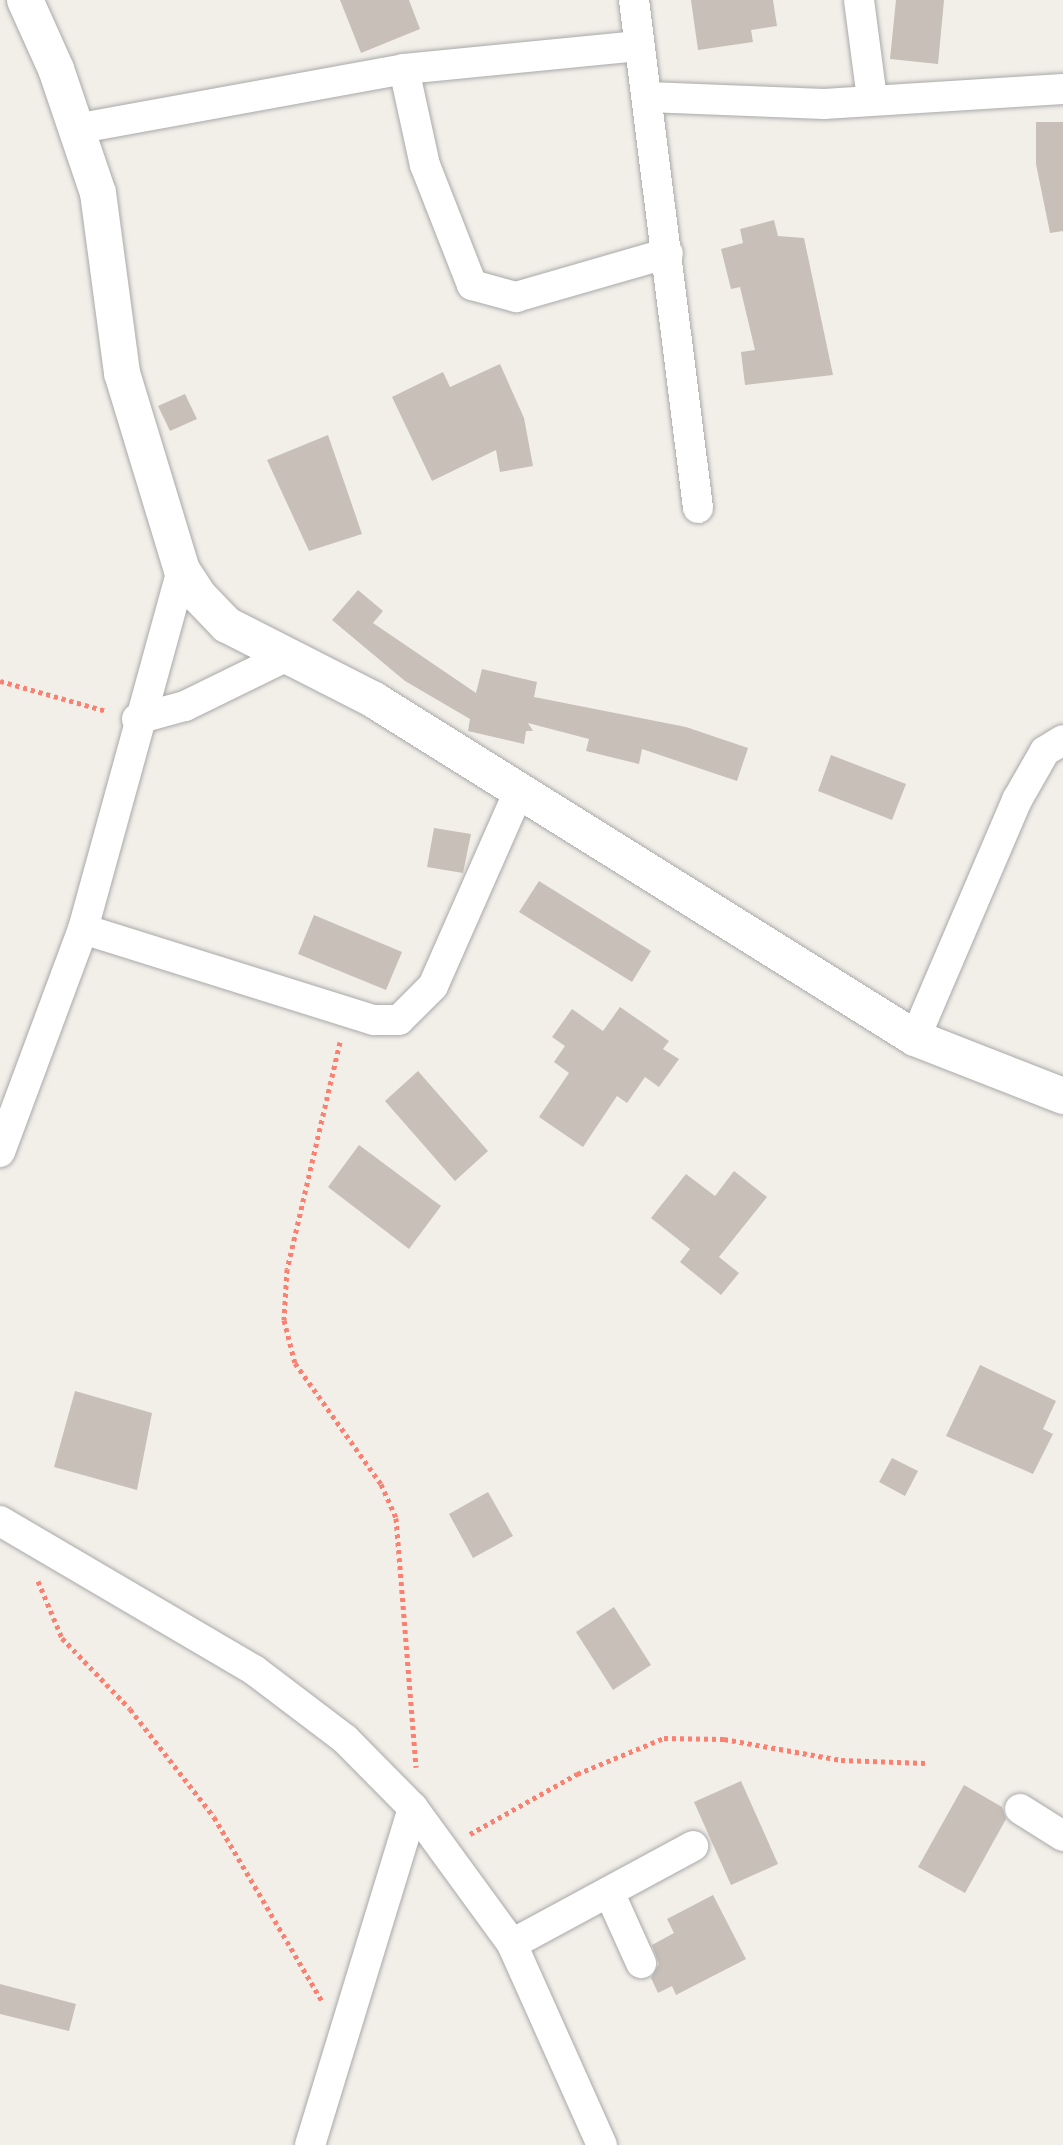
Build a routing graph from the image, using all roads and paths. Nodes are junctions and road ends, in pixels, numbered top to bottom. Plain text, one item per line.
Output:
1 (25, 0) edge
2 (634, 0) edge
3 (859, 0) edge
4 (639, 46) junction
5 (404, 69) junction
6 (1063, 89) edge
7 (648, 97) junction
8 (872, 99) junction
9 (75, 129) junction
10 (668, 253) junction
11 (698, 508) dead end
12 (182, 570) junction
13 (289, 655) junction
14 (0, 681) edge
15 (137, 719) junction
16 (1063, 740) edge
17 (518, 793) junction
18 (83, 929) junction
19 (347, 1012) junction
20 (915, 1038) junction
21 (11, 1086) edge
22 (1063, 1096) edge
23 (0, 1152) edge
24 (7, 1525) edge
25 (926, 1763) dead end
26 (413, 1808) junction
27 (1020, 1809) dead end
28 (1063, 1836) edge
29 (693, 1846) dead end
30 (444, 1848) junction
31 (609, 1892) junction
32 (512, 1944) junction
33 (641, 1963) dead end
34 (343, 2037) junction
35 (310, 2145) edge
36 (602, 2145) edge

1 - 9 street
2 - 4 street
3 - 8 street
4 - 5 street
4 - 7 street
5 - 9 street
5 - 10 street
6 - 8 street
7 - 8 street
7 - 10 street
9 - 12 street
10 - 11 street
12 - 13 street
12 - 15 street
13 - 15 street
13 - 17 street
14 - 15 path
15 - 18 street
16 - 20 street
17 - 19 street
17 - 20 street
18 - 19 street
18 - 21 street
19 - 26 path
20 - 22 street
21 - 23 street
24 - 26 street
24 - 34 path
25 - 30 path
26 - 30 street
26 - 34 street
27 - 28 street
29 - 31 street
30 - 32 street
31 - 32 street
31 - 33 street
32 - 36 street
34 - 35 street

